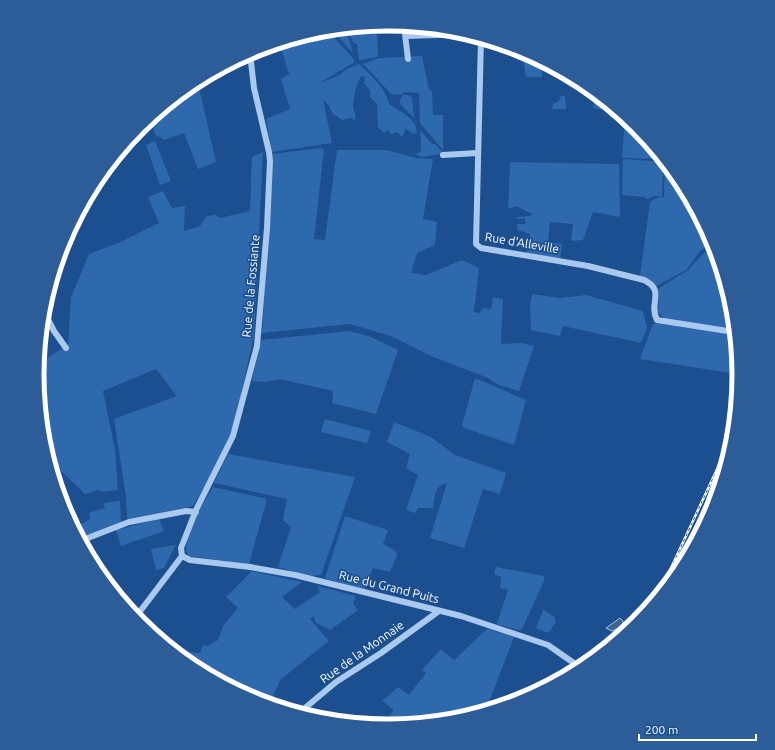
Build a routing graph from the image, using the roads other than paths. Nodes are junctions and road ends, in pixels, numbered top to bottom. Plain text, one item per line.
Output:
1 (405, 32) edge
2 (437, 35) edge
3 (406, 36) junction
4 (481, 44) edge
5 (251, 59) edge
6 (408, 59) dead end
7 (477, 153) junction
8 (443, 155) dead end
9 (48, 319) edge
10 (729, 331) edge
11 (66, 348) dead end
12 (196, 512) junction
13 (86, 539) edge
14 (182, 556) junction
15 (439, 611) junction
16 (139, 613) edge
17 (575, 663) edge
18 (304, 708) edge

1 - 3 street
2 - 3 street
3 - 6 street
4 - 7 street, Rue d'Alleville
5 - 12 street, Rue de la Fossiante
7 - 8 street
7 - 10 street, Rue d'Alleville
9 - 11 street
12 - 13 street
12 - 14 street
14 - 15 street, Rue du Grand Puits
14 - 16 street
15 - 17 street, Rue du Grand Puits
15 - 18 street, Rue de la Monnaie

